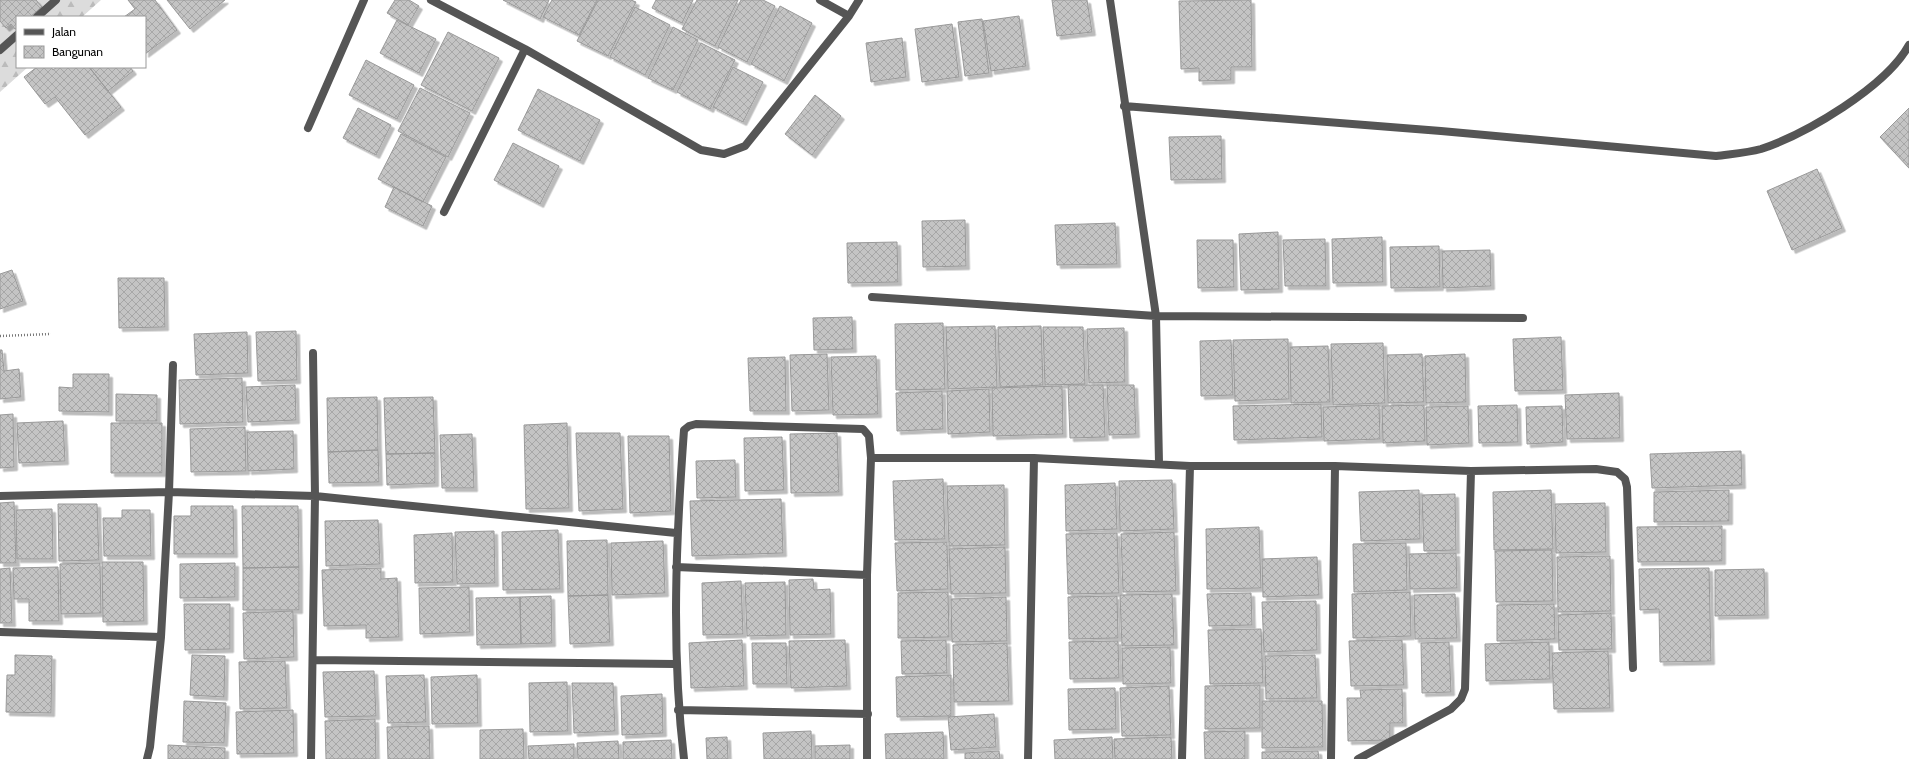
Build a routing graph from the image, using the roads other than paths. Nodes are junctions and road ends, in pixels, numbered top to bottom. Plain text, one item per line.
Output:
1 (56, 0) edge
2 (364, 0) edge
3 (431, 0) edge
4 (820, 0) edge
5 (859, 0) edge
6 (1110, 0) edge
7 (38, 16) edge
8 (849, 16) junction
9 (16, 36) edge
10 (1909, 46) edge
11 (524, 49) junction
12 (0, 50) edge
13 (1124, 106) junction
14 (308, 128) dead end
15 (444, 212) dead end
16 (872, 297) dead end
17 (1156, 316) junction
18 (1523, 318) dead end
19 (313, 352) dead end
20 (173, 365) dead end
21 (871, 458) junction
22 (1034, 458) junction
23 (1159, 463) junction
24 (1190, 466) junction
25 (1335, 466) junction
26 (1471, 471) junction
27 (168, 492) junction
28 (0, 496) edge
29 (315, 496) junction
30 (676, 533) junction
31 (676, 568) junction
32 (867, 575) junction
33 (0, 632) edge
34 (161, 636) junction
35 (313, 660) junction
36 (675, 664) junction
37 (1633, 668) dead end
38 (678, 710) junction
39 (868, 714) junction
40 (147, 759) edge
41 (311, 759) edge
42 (684, 759) edge
43 (867, 759) edge
44 (1028, 759) edge
45 (1182, 759) edge
46 (1331, 759) edge
47 (1358, 759) edge

1 - 7 street
2 - 14 street
3 - 11 street
4 - 8 street
5 - 8 street
6 - 13 street
8 - 11 street
9 - 12 street
10 - 13 street
11 - 15 street
13 - 17 street
16 - 17 street
17 - 18 street
17 - 23 street
19 - 29 street
20 - 27 street
21 - 22 street
21 - 30 street
21 - 32 street
22 - 23 street
22 - 44 street
23 - 24 street
24 - 25 street
24 - 45 street
25 - 26 street
25 - 46 street
26 - 37 street
26 - 47 street
27 - 28 street
27 - 29 street
27 - 34 street
29 - 30 street
29 - 35 street
30 - 31 street
31 - 32 street
31 - 36 street
32 - 39 street
33 - 34 street
34 - 40 street
35 - 36 street
35 - 41 street
36 - 38 street
38 - 39 street
38 - 42 street
39 - 43 street

